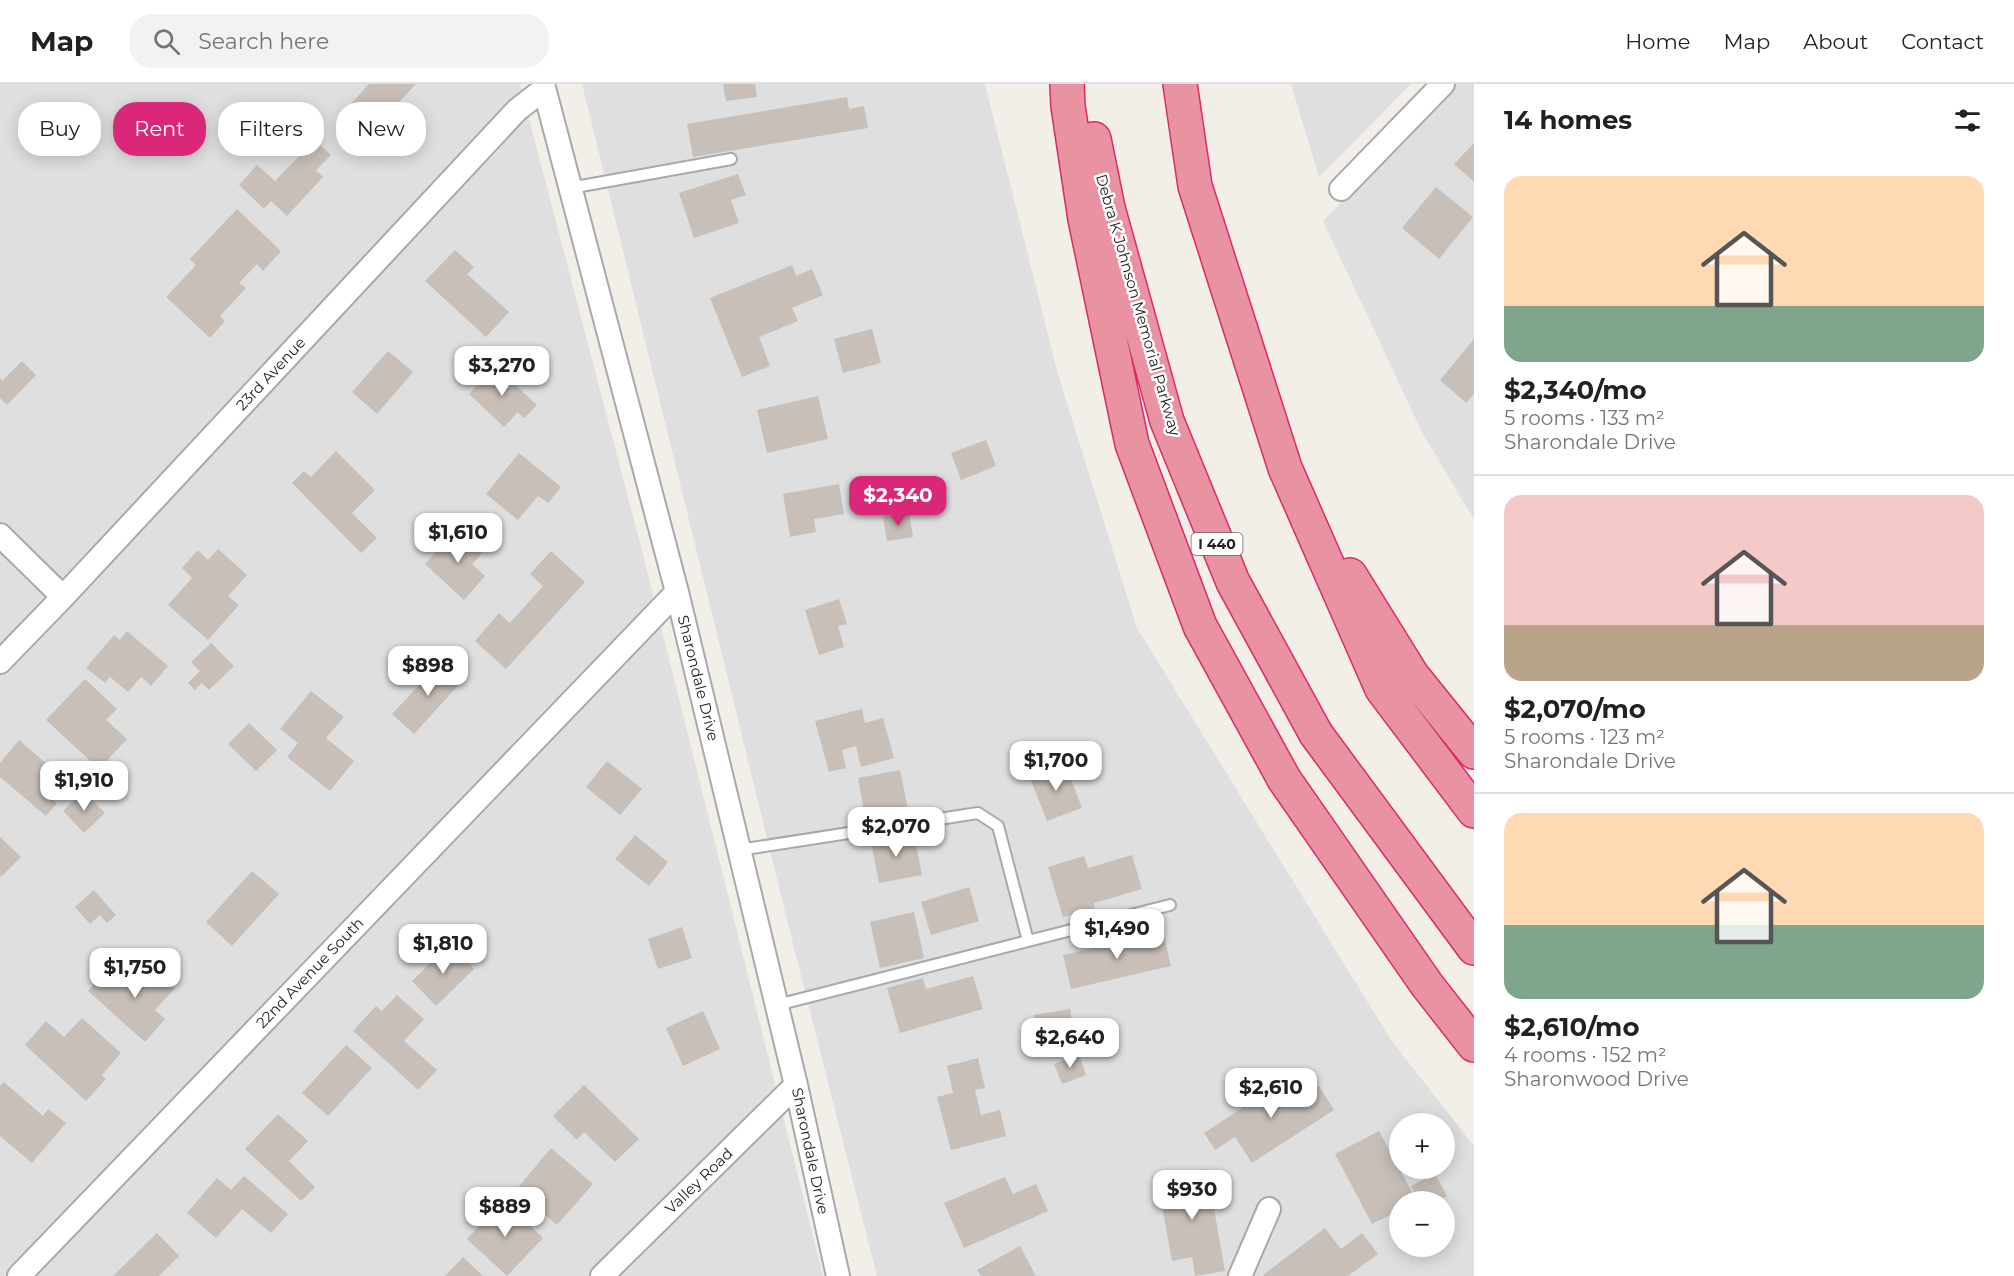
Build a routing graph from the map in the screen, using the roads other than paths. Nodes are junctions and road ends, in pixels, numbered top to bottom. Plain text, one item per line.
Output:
1 (1067, 84) edge
2 (1082, 84) edge
3 (1180, 84) edge
4 (1443, 84) edge
5 (543, 87) edge
6 (731, 159) dead end
7 (570, 188) junction
8 (1341, 189) dead end
9 (1285, 468) junction
10 (0, 535) edge
11 (677, 592) junction
12 (63, 597) junction
13 (0, 662) edge
14 (1474, 752) edge
15 (1474, 811) edge
16 (739, 850) junction
17 (1170, 904) dead end
18 (1028, 941) junction
19 (1474, 948) edge
20 (1427, 985) junction
21 (777, 1005) junction
22 (1474, 1040) edge
23 (1474, 1045) edge
24 (796, 1085) junction
25 (1269, 1209) dead end
26 (19, 1276) edge
27 (602, 1276) edge
28 (838, 1276) edge
29 (1240, 1276) edge

1 - 20 highway
2 - 19 highway, Debra K Johnson Memorial Parkway / I 440
3 - 9 highway
4 - 8 street
5 - 7 street, Sharondale Drive
5 - 12 street, 23rd Avenue
6 - 7 lane
7 - 11 street, Sharondale Drive
9 - 14 highway
9 - 15 highway
10 - 12 street
11 - 16 street, Sharondale Drive
11 - 26 street, 22nd Avenue South
12 - 13 street, 23rd Avenue
16 - 18 lane
16 - 21 street, Sharondale Drive
17 - 18 lane
18 - 21 lane
20 - 22 highway
20 - 23 highway
21 - 24 street, Sharondale Drive
24 - 27 street, Valley Road
24 - 28 street, Sharondale Drive
25 - 29 street

